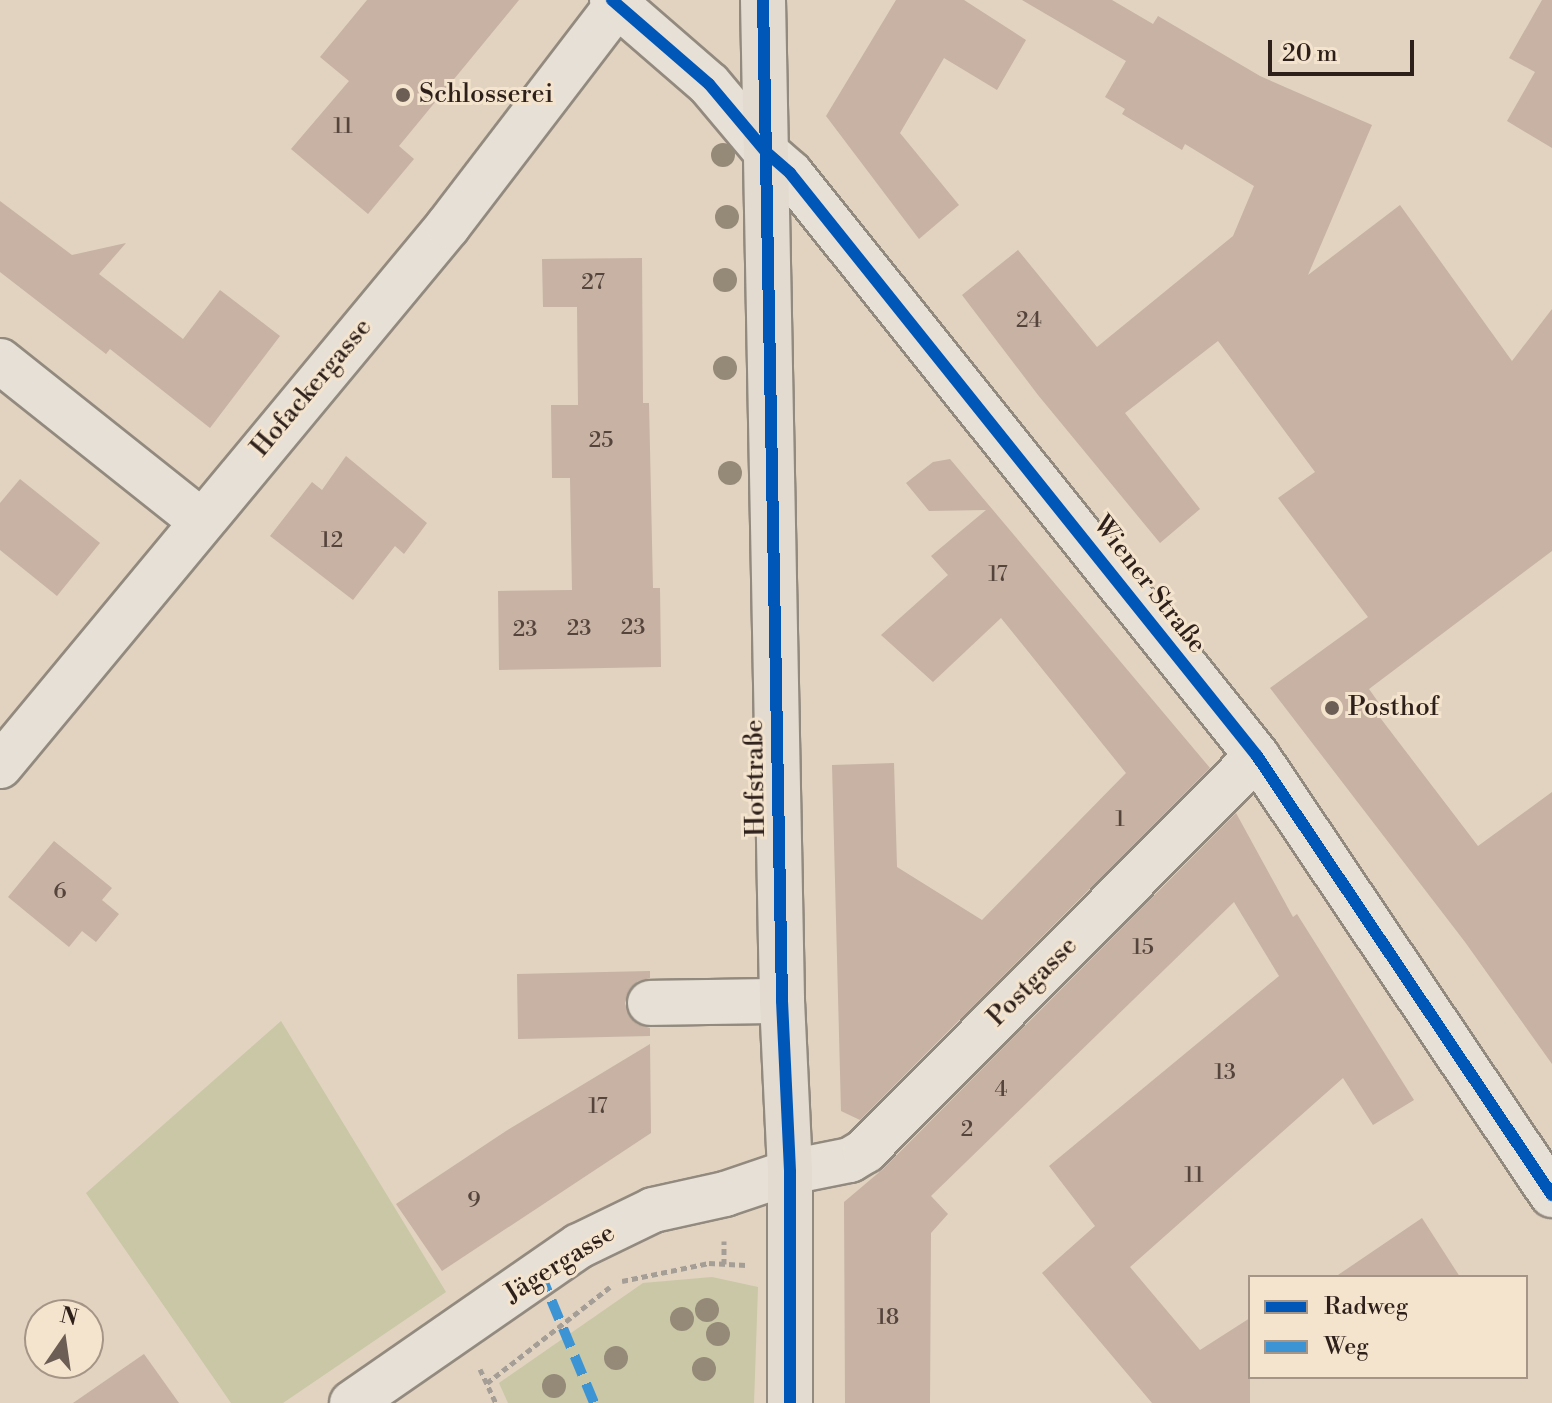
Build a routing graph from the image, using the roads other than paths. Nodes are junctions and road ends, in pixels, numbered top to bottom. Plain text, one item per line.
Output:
1 (763, 0) edge
2 (615, 2) edge
3 (766, 152) junction
4 (0, 361) edge
5 (201, 521) junction
6 (1257, 756) junction
7 (0, 766) edge
8 (782, 1001) junction
9 (650, 1003) dead end
10 (790, 1172) junction
11 (1552, 1195) edge
12 (352, 1403) edge
13 (790, 1403) edge

1 - 3 main road
2 - 3 street, Wiener Straße
2 - 5 street, Hofackergasse
3 - 6 street, Wiener Straße
3 - 8 main road, Hofstraße
4 - 5 street
5 - 7 street, Hofackergasse
6 - 10 street, Postgasse
6 - 11 street, Wiener Straße
8 - 9 street
8 - 10 main road, Hofstraße
10 - 12 street, Jägergasse
10 - 13 main road, Hofstraße

